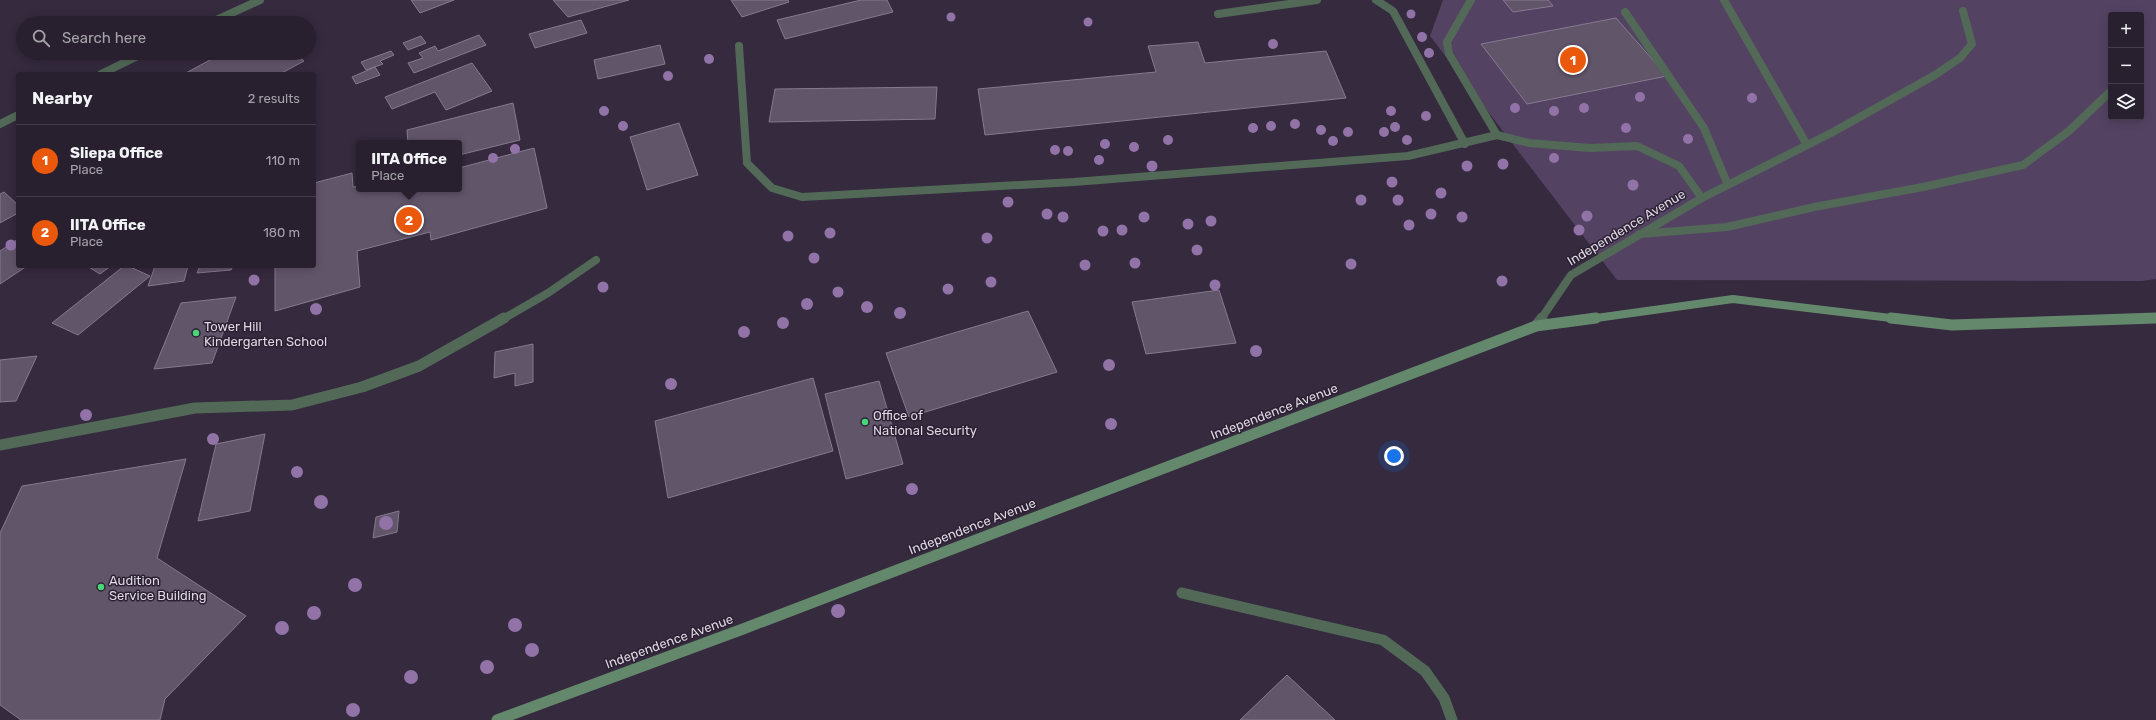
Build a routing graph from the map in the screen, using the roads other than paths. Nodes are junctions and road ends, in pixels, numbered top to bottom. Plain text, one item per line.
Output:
1 (260, 0) edge
2 (1317, 0) edge
3 (1376, 0) edge
4 (1471, 0) edge
5 (1724, 0) edge
6 (1963, 10) dead end
7 (1625, 12) dead end
8 (1218, 14) dead end
9 (225, 16) edge
10 (739, 46) dead end
11 (130, 60) edge
12 (105, 72) edge
13 (2108, 94) edge
14 (16, 116) edge
15 (0, 124) edge
16 (1497, 135) junction
17 (1465, 144) junction
18 (1807, 145) junction
19 (1728, 185) junction
20 (1702, 198) junction
21 (1640, 234) junction
22 (596, 260) dead end
23 (2156, 318) edge
24 (1536, 326) junction
25 (0, 445) edge
26 (1182, 593) dead end
27 (497, 720) edge
28 (1452, 720) edge

1 - 9 street
2 - 8 street
3 - 17 street
4 - 16 street
5 - 18 street
6 - 18 street, Independence Avenue
7 - 19 street
10 - 17 street
11 - 12 street
13 - 21 street
14 - 15 street
16 - 17 street
16 - 20 street
18 - 19 street, Independence Avenue
19 - 20 street, Independence Avenue
20 - 21 street, Independence Avenue
21 - 24 street, Independence Avenue
22 - 25 street
23 - 24 street
24 - 27 street, Independence Avenue
26 - 28 street

